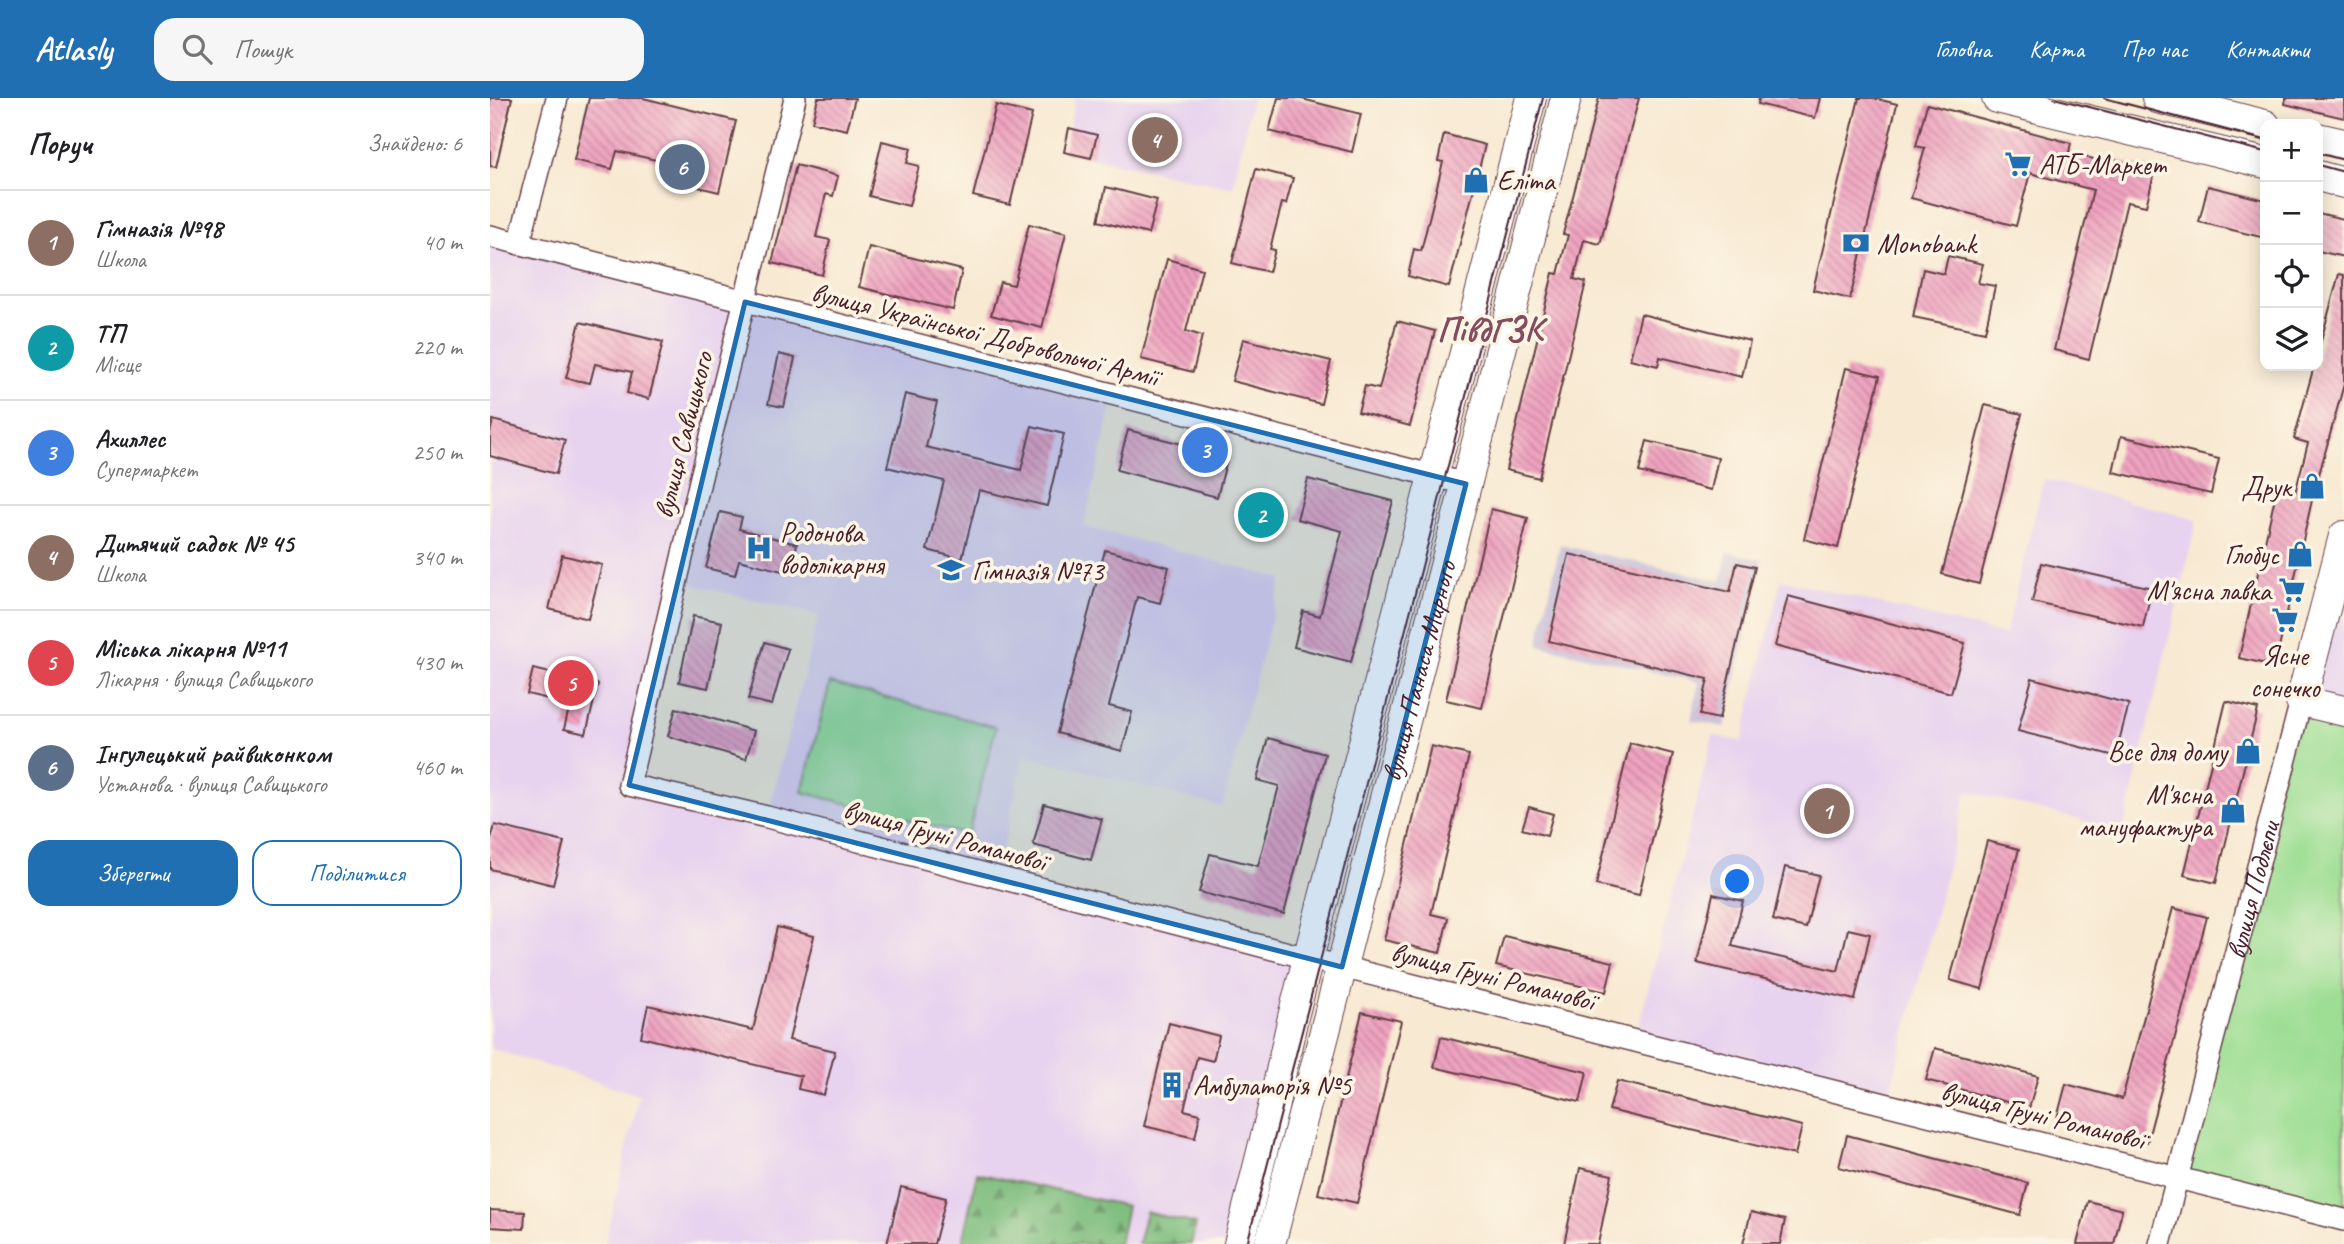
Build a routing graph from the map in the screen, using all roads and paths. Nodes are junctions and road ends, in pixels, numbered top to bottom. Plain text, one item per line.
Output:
1 (556, 98) edge
2 (795, 98) edge
3 (1531, 98) edge
4 (1566, 98) edge
5 (1997, 98) edge
6 (2157, 98) edge
7 (2260, 124) edge
8 (2323, 139) edge
9 (2344, 144) edge
10 (2260, 162) edge
11 (2323, 177) edge
12 (2344, 183) edge
13 (490, 236) edge
14 (519, 244) junction
15 (745, 302) junction
16 (1434, 477) junction
17 (1466, 484) junction
18 (2344, 536) edge
19 (2301, 701) junction
20 (2344, 711) edge
21 (629, 785) joint
22 (1308, 958) junction
23 (1342, 967) junction
24 (2176, 1178) junction
25 (2344, 1220) edge
26 (1239, 1244) edge
27 (1270, 1244) edge
28 (2160, 1244) edge

1 - 14 street
2 - 15 street, вулиця Савицького
3 - 16 main road, вулиця Панаса Мирного
4 - 17 main road, вулиця Панаса Мирного
5 - 10 main road
6 - 7 main road
8 - 9 main road
11 - 12 main road
13 - 14 street, вулиця Української Добровольчої Армії
14 - 15 street, вулиця Української Добровольчої Армії
15 - 16 street, вулиця Української Добровольчої Армії
15 - 21 street, вулиця Савицького
16 - 17 street, вулиця Української Добровольчої Армії
16 - 22 main road, вулиця Панаса Мирного
17 - 23 main road, вулиця Панаса Мирного
18 - 19 main road, вулиця Подлєпи
19 - 20 main road
19 - 24 street, вулиця Подлєпи
21 - 22 street, вулиця Груні Романової
22 - 23 street, вулиця Груні Романової
22 - 26 main road, вулиця Панаса Мирного
23 - 24 street, вулиця Груні Романової
23 - 27 main road, вулиця Панаса Мирного
24 - 25 street, вулиця Груні Романової
24 - 28 street, вулиця Подлєпи

